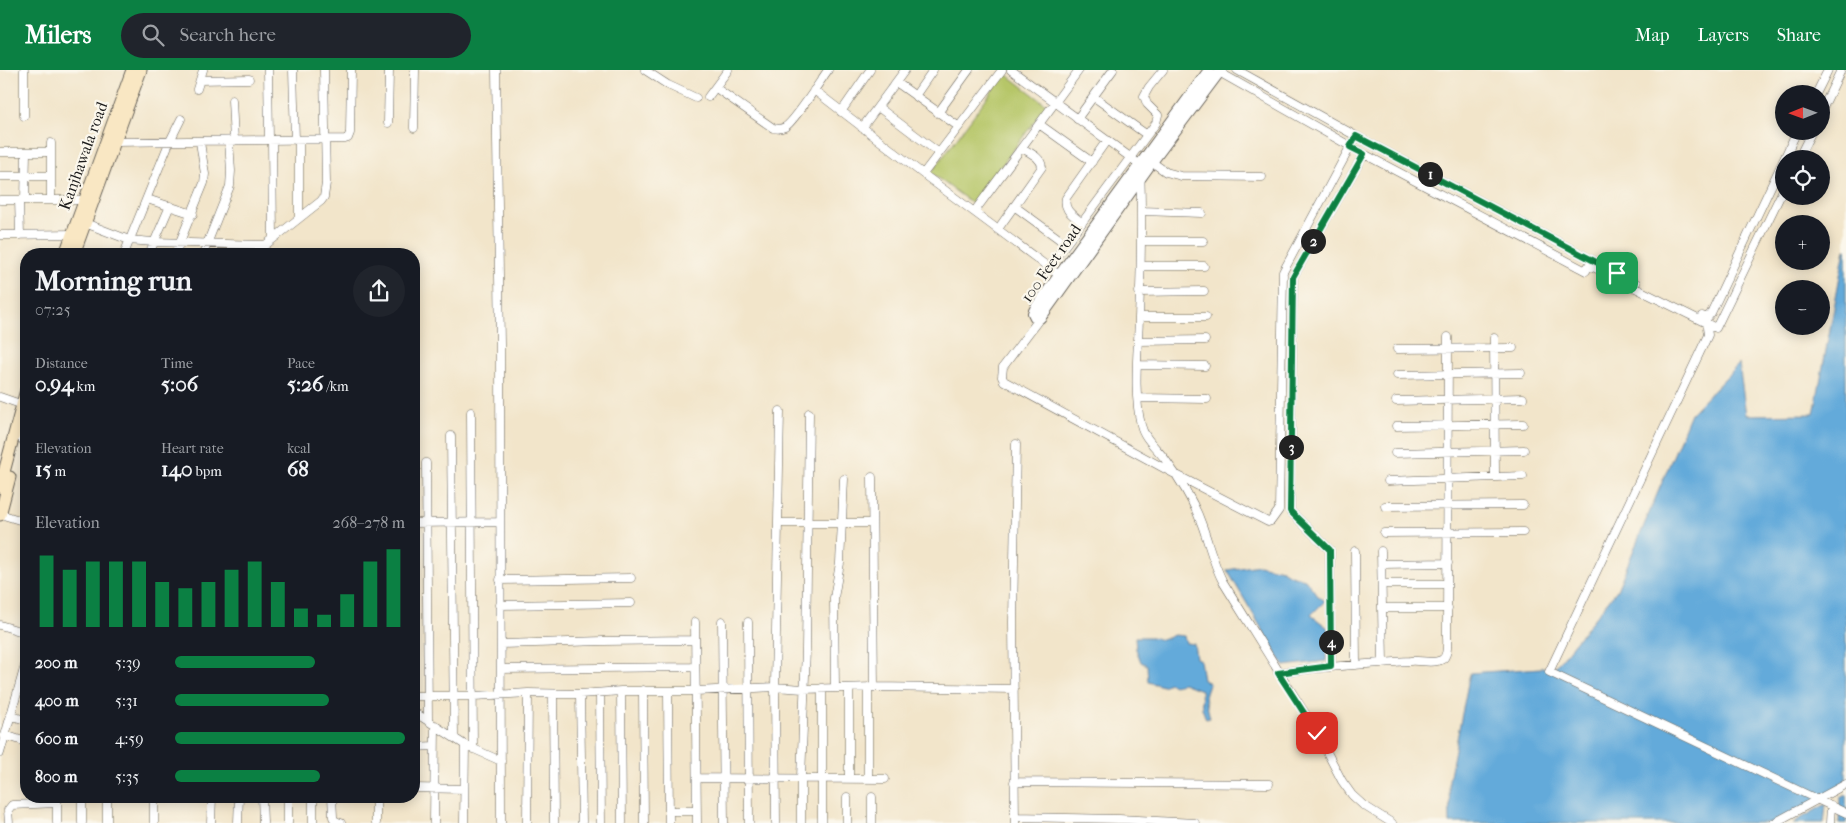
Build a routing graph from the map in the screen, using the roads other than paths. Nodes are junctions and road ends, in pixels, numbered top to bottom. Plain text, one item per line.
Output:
1 (24, 70) edge
2 (132, 70) edge
3 (141, 70) edge
4 (203, 70) edge
5 (268, 70) edge
6 (293, 70) edge
7 (324, 70) edge
8 (351, 70) edge
9 (389, 70) edge
10 (415, 70) edge
11 (496, 70) edge
12 (645, 70) edge
13 (728, 70) edge
14 (828, 70) edge
15 (870, 70) edge
16 (905, 70) edge
17 (921, 70) edge
18 (969, 70) edge
19 (1002, 70) edge
20 (1011, 70) edge
21 (1079, 70) edge
22 (1113, 70) edge
23 (1163, 70) edge
24 (1237, 70) edge
25 (1828, 70) edge
26 (1841, 70) edge
27 (1216, 71) edge
28 (931, 73) edge
29 (249, 79) dead end
30 (200, 80) junction
31 (896, 82) junction
32 (1820, 85) edge
33 (716, 88) junction
34 (197, 89) dead end
35 (814, 90) junction
36 (1830, 93) edge
37 (915, 96) junction
38 (708, 97) dead end
39 (1094, 97) junction
40 (696, 98) dead end
41 (232, 100) dead end
42 (1055, 103) junction
43 (878, 107) junction
44 (841, 112) junction
45 (938, 113) junction
46 (24, 116) dead end
47 (181, 119) dead end
48 (1077, 119) junction
49 (388, 123) dead end
50 (1039, 124) junction
51 (959, 127) junction
52 (414, 128) dead end
53 (862, 128) junction
54 (1147, 135) junction
55 (1356, 136) junction
56 (111, 140) junction
57 (270, 140) junction
58 (297, 140) junction
59 (326, 140) junction
60 (1107, 140) junction
61 (232, 141) junction
62 (200, 142) junction
63 (52, 143) dead end
64 (169, 143) junction
65 (1350, 147) junction
66 (1022, 148) junction
67 (0, 152) edge
68 (26, 152) junction
69 (51, 152) junction
70 (939, 153) junction
71 (1364, 154) junction
72 (1130, 158) junction
73 (1092, 162) junction
74 (1152, 162) junction
75 (1140, 166) junction
76 (923, 174) junction
77 (26, 175) junction
78 (0, 176) edge
79 (51, 176) junction
80 (1262, 177) dead end
81 (1775, 178) edge
82 (1140, 179) junction
83 (147, 198) junction
84 (0, 200) edge
85 (22, 200) junction
86 (51, 200) junction
87 (85, 200) junction
88 (1776, 205) edge
89 (170, 206) junction
90 (1014, 206) junction
91 (1142, 211) junction
92 (974, 212) junction
93 (1202, 213) dead end
94 (193, 214) junction
95 (299, 218) junction
96 (1082, 223) junction
97 (998, 229) junction
98 (79, 230) junction
99 (0, 235) edge
100 (20, 235) junction
101 (273, 239) junction
102 (129, 240) junction
103 (1141, 241) junction
104 (1203, 241) dead end
105 (153, 242) junction
106 (180, 243) junction
107 (206, 244) junction
108 (1066, 244) junction
109 (265, 245) junction
110 (68, 248) edge
111 (75, 248) edge
112 (126, 248) edge
113 (151, 248) edge
114 (178, 248) edge
115 (204, 248) edge
116 (261, 248) edge
117 (1141, 266) junction
118 (1204, 266) dead end
119 (1049, 267) junction
120 (1059, 274) junction
121 (1204, 291) dead end
122 (1140, 292) junction
123 (1139, 317) junction
124 (1206, 317) dead end
125 (1040, 318) junction
126 (1706, 320) junction
127 (1448, 337) dead end
128 (1494, 338) dead end
129 (1205, 340) dead end
130 (1139, 341) junction
131 (1448, 348) junction
132 (1494, 348) junction
133 (1513, 348) dead end
134 (1397, 349) dead end
135 (1138, 365) junction
136 (1205, 366) dead end
137 (1495, 373) junction
138 (1521, 373) dead end
139 (1448, 374) junction
140 (1397, 376) dead end
141 (0, 397) edge
142 (1138, 398) junction
143 (1495, 398) junction
144 (1523, 398) dead end
145 (1207, 399) dead end
146 (1448, 399) junction
147 (1396, 401) dead end
148 (20, 404) edge
149 (780, 411) dead end
150 (471, 412) dead end
151 (809, 413) dead end
152 (20, 416) edge
153 (1449, 424) junction
154 (1494, 424) junction
155 (1524, 424) dead end
156 (1396, 426) dead end
157 (451, 436) dead end
158 (1016, 444) dead end
159 (1524, 450) dead end
160 (1494, 451) junction
161 (1448, 452) junction
162 (20, 453) edge
163 (1395, 453) dead end
164 (4, 459) edge
165 (426, 463) dead end
166 (1176, 475) junction
167 (1523, 476) dead end
168 (872, 477) dead end
169 (1495, 477) junction
170 (1448, 478) junction
171 (844, 479) dead end
172 (1388, 480) dead end
173 (0, 487) edge
174 (1523, 505) dead end
175 (1385, 506) dead end
176 (1448, 506) junction
177 (0, 515) edge
178 (20, 520) edge
179 (452, 522) junction
180 (472, 522) junction
181 (499, 522) junction
182 (420, 523) edge
183 (426, 523) junction
184 (778, 523) junction
185 (808, 523) junction
186 (843, 523) junction
187 (872, 523) junction
188 (1448, 532) junction
189 (1523, 532) dead end
190 (1384, 533) dead end
191 (1381, 550) dead end
192 (1355, 551) dead end
193 (1448, 563) junction
194 (1382, 564) junction
195 (631, 578) dead end
196 (500, 580) junction
197 (1382, 584) junction
198 (1448, 584) junction
199 (631, 603) dead end
200 (500, 605) junction
201 (1382, 608) junction
202 (1448, 608) junction
203 (722, 621) dead end
204 (695, 622) dead end
205 (748, 622) dead end
206 (0, 625) edge
207 (20, 631) edge
208 (694, 640) junction
209 (501, 644) junction
210 (1383, 663) junction
211 (1356, 665) junction
212 (1331, 666) junction
213 (695, 667) junction
214 (502, 670) junction
215 (1278, 673) junction
216 (20, 684) edge
217 (774, 687) junction
218 (871, 687) junction
219 (748, 688) junction
220 (822, 688) junction
221 (835, 688) junction
222 (849, 688) junction
223 (1014, 688) junction
224 (803, 689) junction
225 (643, 690) junction
226 (724, 690) junction
227 (621, 691) junction
228 (668, 691) junction
229 (696, 691) junction
230 (528, 693) junction
231 (600, 693) junction
232 (501, 694) junction
233 (553, 694) junction
234 (580, 694) junction
235 (420, 696) edge
236 (429, 696) junction
237 (454, 696) junction
238 (474, 696) junction
239 (11, 716) junction
240 (420, 716) edge
241 (20, 718) edge
242 (431, 723) junction
243 (5, 735) junction
244 (454, 737) junction
245 (20, 740) edge
246 (465, 745) junction
247 (434, 746) junction
248 (420, 747) edge
249 (473, 749) junction
250 (0, 753) edge
251 (501, 762) junction
252 (697, 778) junction
253 (724, 778) junction
254 (749, 778) junction
255 (775, 778) junction
256 (801, 778) junction
257 (821, 779) junction
258 (849, 779) junction
259 (868, 779) junction
260 (885, 779) dead end
261 (1014, 782) junction
262 (1269, 784) dead end
263 (1846, 784) edge
264 (420, 788) edge
265 (433, 788) junction
266 (464, 789) junction
267 (848, 797) dead end
268 (872, 797) dead end
269 (1818, 799) junction
270 (27, 803) edge
271 (57, 803) edge
272 (82, 803) edge
273 (107, 803) edge
274 (154, 803) edge
275 (212, 803) edge
276 (239, 803) edge
277 (262, 803) edge
278 (288, 803) edge
279 (313, 803) edge
280 (332, 803) edge
281 (376, 803) edge
282 (1831, 805) junction
283 (669, 811) junction
284 (697, 811) junction
285 (1846, 813) edge
286 (1015, 820) edge
287 (1380, 820) edge
288 (9, 823) edge
289 (57, 823) edge
290 (82, 823) edge
291 (107, 823) edge
292 (154, 823) edge
293 (211, 823) edge
294 (238, 823) edge
295 (263, 823) edge
296 (288, 823) edge
297 (313, 823) edge
298 (341, 823) edge
299 (376, 823) edge
300 (434, 823) edge
301 (464, 823) edge
302 (501, 823) edge
303 (527, 823) edge
304 (554, 823) edge
305 (582, 823) edge
306 (601, 823) edge
307 (622, 823) edge
308 (644, 823) edge
309 (669, 823) edge
310 (697, 823) edge
311 (724, 823) edge
312 (749, 823) edge
313 (776, 823) edge
314 (801, 823) edge
315 (822, 823) edge
316 (848, 823) edge
317 (872, 823) edge
318 (1195, 823) edge
319 (1392, 823) edge
320 (1774, 823) edge
321 (1830, 823) edge

1 - 46 street
2 - 56 main road, Kanjhawala road
3 - 56 main road, Kanjhawala road
4 - 30 street
5 - 57 street
6 - 58 street
7 - 59 street
8 - 59 street
9 - 49 street
10 - 52 street
11 - 181 street
12 - 40 street
13 - 33 street
14 - 35 street
15 - 44 street
16 - 31 street
17 - 28 street
18 - 45 street
19 - 51 street
20 - 42 street
21 - 42 street
22 - 39 street
23 - 54 street
24 - 55 street
25 - 32 street
26 - 36 street
27 - 65 street
27 - 74 street, 100 Feet road
27 - 75 street, 100 Feet road
28 - 37 street
29 - 30 street
30 - 34 street
31 - 37 street
31 - 43 street
33 - 35 street
33 - 38 street
35 - 44 street
37 - 45 street
39 - 48 street
39 - 54 street
41 - 61 street
42 - 48 street
42 - 50 street
43 - 53 street
43 - 70 street
44 - 53 street
45 - 51 street
47 - 64 street
48 - 60 street
50 - 66 street
50 - 73 street
51 - 70 street
53 - 76 street
54 - 72 street
55 - 65 street
55 - 126 street
56 - 64 street
56 - 87 main road, Kanjhawala road
56 - 98 main road, Kanjhawala road
57 - 58 street
57 - 61 street
57 - 101 street
58 - 59 street
58 - 95 street
59 - 95 street
60 - 72 street
60 - 73 street
61 - 62 street
61 - 107 street
62 - 64 street
62 - 94 street
63 - 69 street
64 - 83 street
65 - 71 street
65 - 166 street
66 - 90 street
66 - 92 street
67 - 68 street
68 - 69 street
68 - 77 street
69 - 79 street
70 - 76 street
71 - 126 street
71 - 212 street
72 - 75 street
72 - 96 street
73 - 96 street
74 - 80 street
74 - 82 street, 100 Feet road
75 - 82 street
75 - 120 street, 100 Feet road
76 - 92 street
77 - 78 street
77 - 79 street
77 - 85 street
79 - 86 street
81 - 126 street
82 - 91 street
82 - 125 street, 100 Feet road
83 - 89 street
83 - 102 street
84 - 85 street
85 - 86 street
85 - 100 street
86 - 87 street
87 - 98 main road, Kanjhawala road
88 - 126 street
89 - 94 street
89 - 105 street
90 - 97 street
90 - 108 street
91 - 93 street
91 - 103 street
92 - 97 street
94 - 106 street
95 - 101 street
96 - 108 street
97 - 119 street
98 - 100 street
98 - 102 street
98 - 110 main road, Kanjhawala road
98 - 111 main road, Kanjhawala road
99 - 100 street
101 - 109 street
102 - 105 street
102 - 112 street
103 - 104 street
103 - 117 street
105 - 106 street
105 - 113 street
106 - 107 street
106 - 114 street
107 - 109 street
107 - 115 street
108 - 119 street
109 - 116 street
117 - 118 street
117 - 122 street
119 - 120 street
120 - 125 street, 100 Feet road
121 - 122 street
122 - 123 street
123 - 124 street
123 - 130 street
125 - 166 street
126 - 269 street
127 - 131 street
128 - 132 street
129 - 130 street
130 - 135 street
131 - 132 street
131 - 134 street
131 - 139 street
132 - 133 street
132 - 137 street
135 - 136 street
135 - 142 street
137 - 138 street
137 - 139 street
137 - 143 street
139 - 140 street
139 - 146 street
141 - 148 street
142 - 145 street
142 - 166 street
143 - 144 street
143 - 146 street
143 - 154 street
146 - 147 street
146 - 153 street
149 - 184 street
150 - 180 street
151 - 185 street
152 - 164 main road
153 - 154 street
153 - 156 street
153 - 161 street
154 - 155 street
154 - 160 street
157 - 179 street
158 - 223 street
159 - 160 street
160 - 161 street
160 - 169 street
161 - 163 street
161 - 170 street
162 - 177 main road
164 - 173 main road
165 - 183 street
166 - 215 street
167 - 169 street
168 - 187 street
169 - 170 street
170 - 172 street
170 - 176 street
171 - 186 street
174 - 176 street
175 - 176 street
176 - 188 street
177 - 178 street
179 - 180 street
179 - 183 street
179 - 237 street
180 - 181 street
180 - 238 street
181 - 196 street
182 - 183 street
183 - 236 street
184 - 185 street
184 - 217 street
185 - 186 street
185 - 224 street
186 - 187 street
186 - 221 street
187 - 218 street
188 - 189 street
188 - 190 street
188 - 193 street
191 - 194 street
192 - 211 street
193 - 194 street
193 - 198 street
194 - 197 street
195 - 196 street
196 - 200 street
197 - 198 street
197 - 201 street
198 - 202 street
199 - 200 street
200 - 209 street
201 - 202 street
201 - 210 street
202 - 210 street
203 - 226 street
204 - 208 street
205 - 219 street
206 - 207 street
208 - 209 street
208 - 213 street
209 - 214 street
210 - 211 street
211 - 212 street
212 - 215 street
213 - 214 street
213 - 229 street
214 - 232 street
215 - 287 street
216 - 239 street
217 - 219 street
217 - 224 street
217 - 255 street
218 - 222 street
218 - 223 street
218 - 259 street
219 - 226 street
219 - 254 street
220 - 221 street
220 - 224 street
220 - 257 street
221 - 222 street
222 - 258 street
223 - 261 street
224 - 256 street
225 - 227 street
225 - 228 street
225 - 308 street
226 - 229 street
226 - 253 street
227 - 231 street
227 - 307 street
228 - 229 street
228 - 283 street
229 - 252 street
230 - 232 street
230 - 233 street
230 - 303 street
231 - 234 street
231 - 306 street
232 - 238 street
232 - 251 street
233 - 234 street
233 - 304 street
234 - 305 street
235 - 236 street
236 - 237 street
236 - 242 street
237 - 238 street
237 - 244 street
238 - 249 street
239 - 241 street
239 - 243 street
240 - 242 street
242 - 244 street
242 - 247 street
243 - 245 street
243 - 250 street
244 - 246 street
246 - 249 street
246 - 266 street
247 - 248 street
247 - 265 street
249 - 251 street
251 - 302 street
252 - 253 street
252 - 284 street
253 - 254 street
253 - 311 street
254 - 255 street
254 - 312 street
255 - 256 street
255 - 313 street
256 - 257 street
256 - 314 street
257 - 258 street
257 - 315 street
258 - 259 street
259 - 260 street
261 - 262 street
261 - 286 street
263 - 269 street
264 - 265 street
265 - 266 street
265 - 300 street
266 - 301 street
267 - 316 street
268 - 317 street
269 - 282 street
269 - 320 street
270 - 288 street
271 - 289 street
272 - 290 street
273 - 291 street
274 - 292 street
275 - 293 street
276 - 294 street
277 - 295 street
278 - 296 street
279 - 297 street
280 - 298 street
281 - 299 street
282 - 285 street
282 - 321 street
283 - 284 street
283 - 309 street
284 - 310 street
286 - 318 street
287 - 319 street

